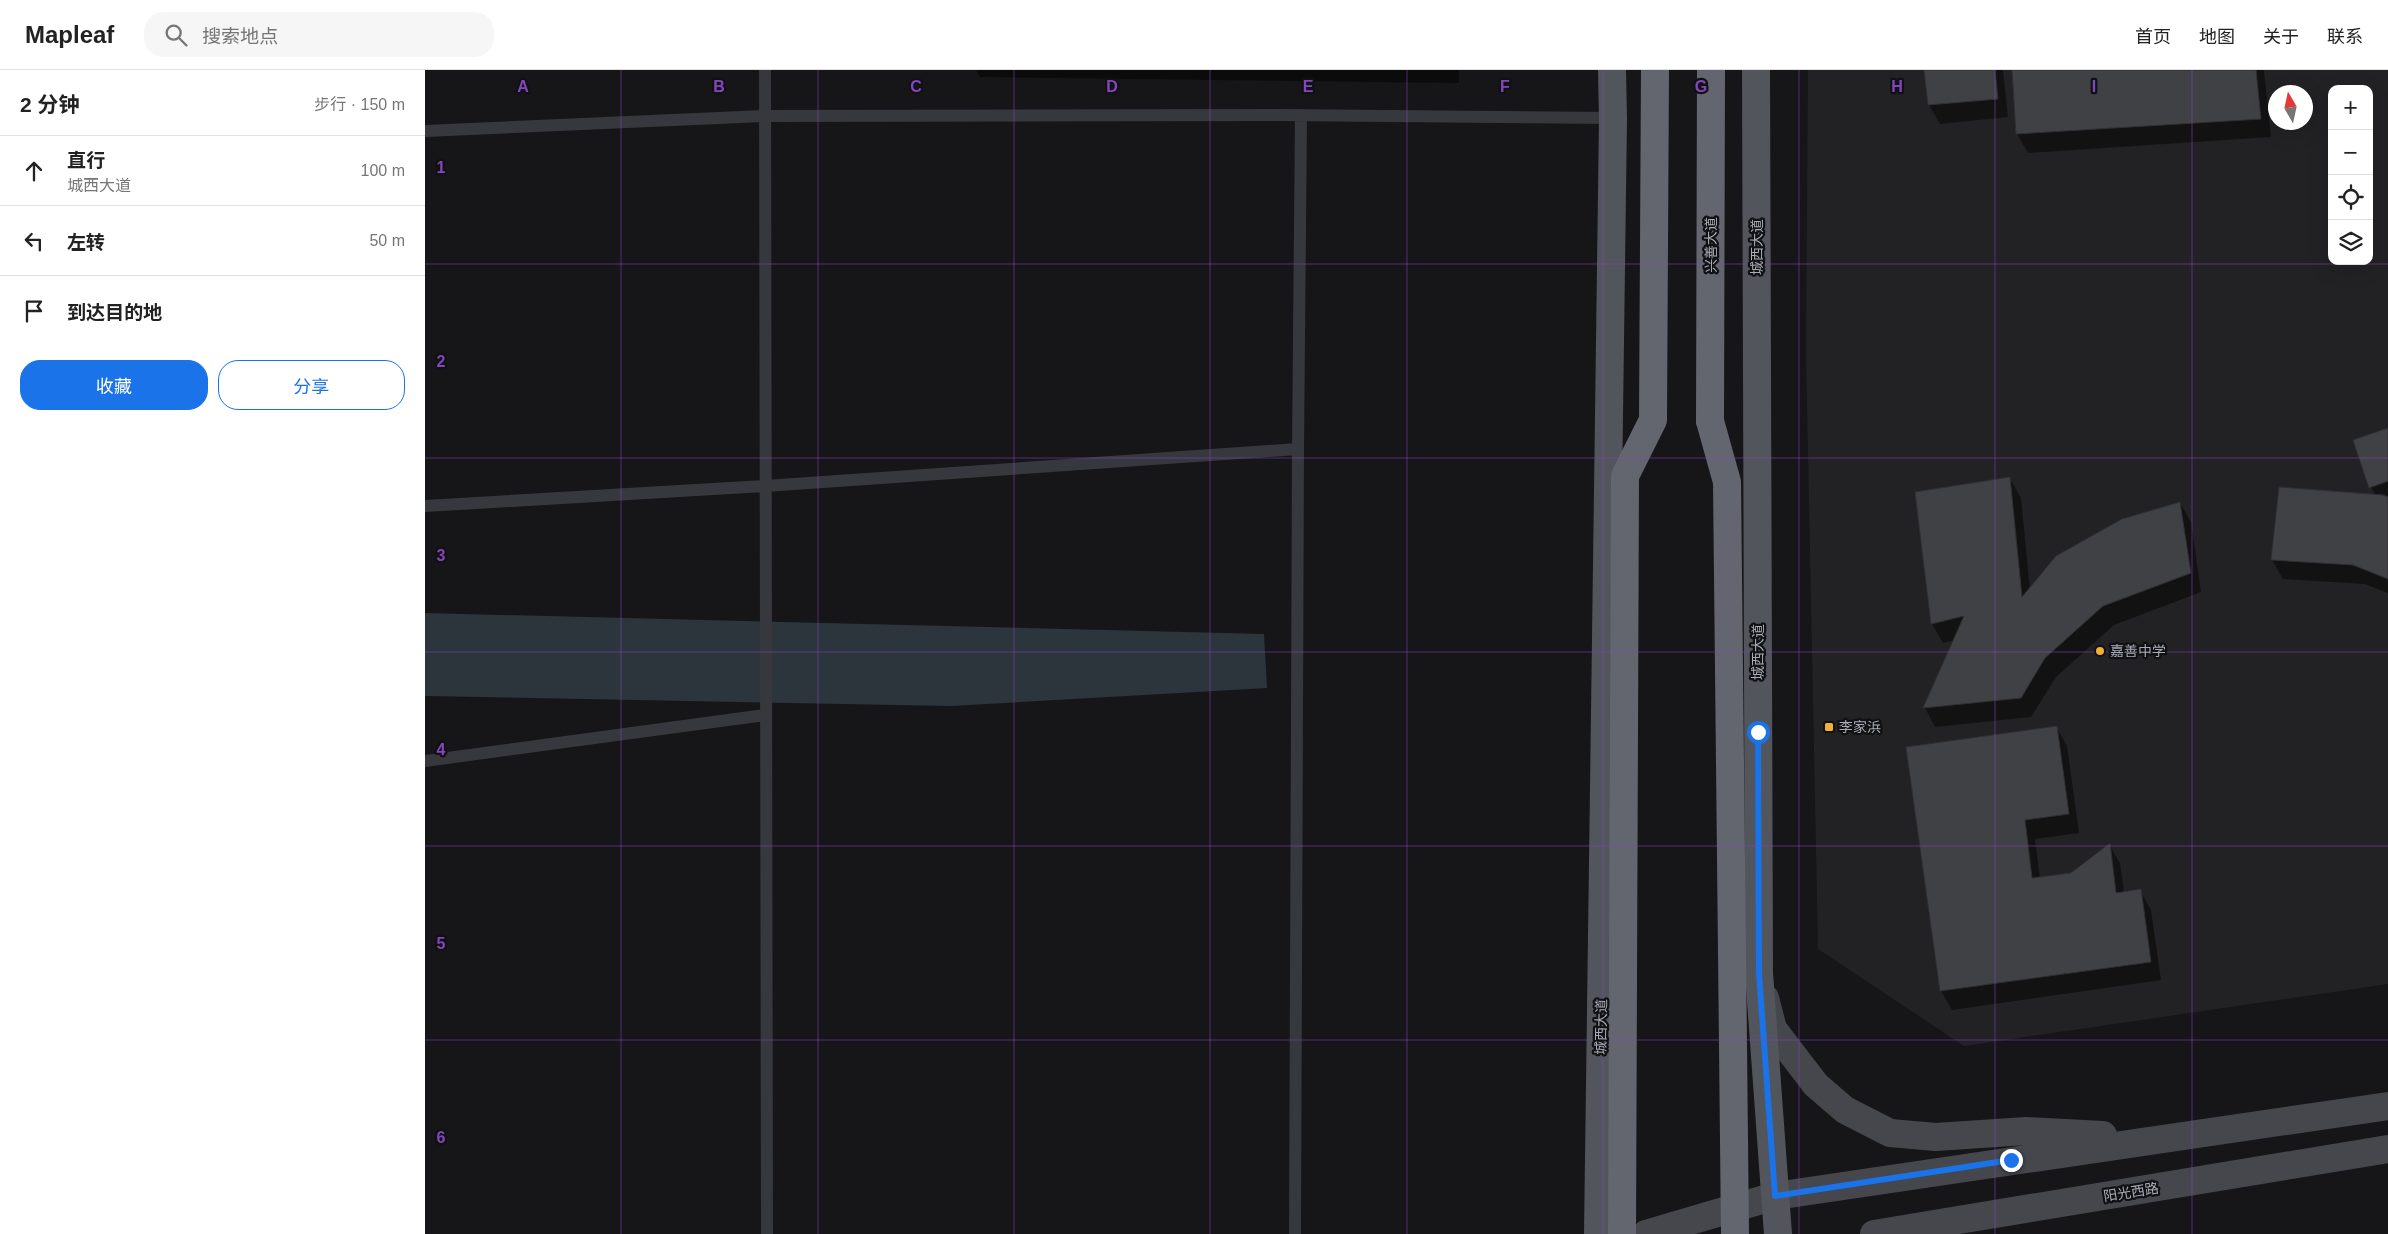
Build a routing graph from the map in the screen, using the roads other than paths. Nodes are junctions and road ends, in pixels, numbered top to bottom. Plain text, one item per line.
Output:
1 (765, 70) edge
2 (1611, 70) edge
3 (1655, 70) edge
4 (1711, 70) edge
5 (1756, 70) edge
6 (1301, 115) junction
7 (765, 116) junction
8 (1613, 118) junction
9 (425, 131) edge
10 (1298, 450) junction
11 (765, 486) junction
12 (425, 506) edge
13 (765, 711) junction
14 (425, 760) edge
15 (1759, 973) junction
16 (2388, 1106) edge
17 (2170, 1138) junction
18 (2388, 1149) edge
19 (1775, 1196) junction
20 (2036, 1208) junction
21 (767, 1234) edge
22 (1295, 1234) edge
23 (1598, 1234) edge
24 (1622, 1234) edge
25 (1646, 1234) edge
26 (1735, 1234) edge
27 (1778, 1234) edge
28 (1874, 1234) edge
29 (1962, 1234) edge

1 - 7 lane
2 - 8 main road, 城西大道
3 - 24 highway
4 - 26 highway, 兴善大道, bridge
5 - 15 main road, 城西大道
6 - 7 lane
6 - 8 lane
6 - 10 lane
7 - 9 lane
7 - 11 lane
8 - 23 main road, 城西大道
10 - 11 lane
10 - 22 lane
11 - 12 lane
11 - 13 lane
13 - 14 lane
13 - 21 lane
15 - 17 main road
15 - 19 main road, 城西大道
16 - 17 main road
17 - 19 main road
18 - 20 main road, 阳光西路
19 - 25 main road
19 - 27 main road, 城西大道
20 - 28 main road, 阳光西路
20 - 29 main road

